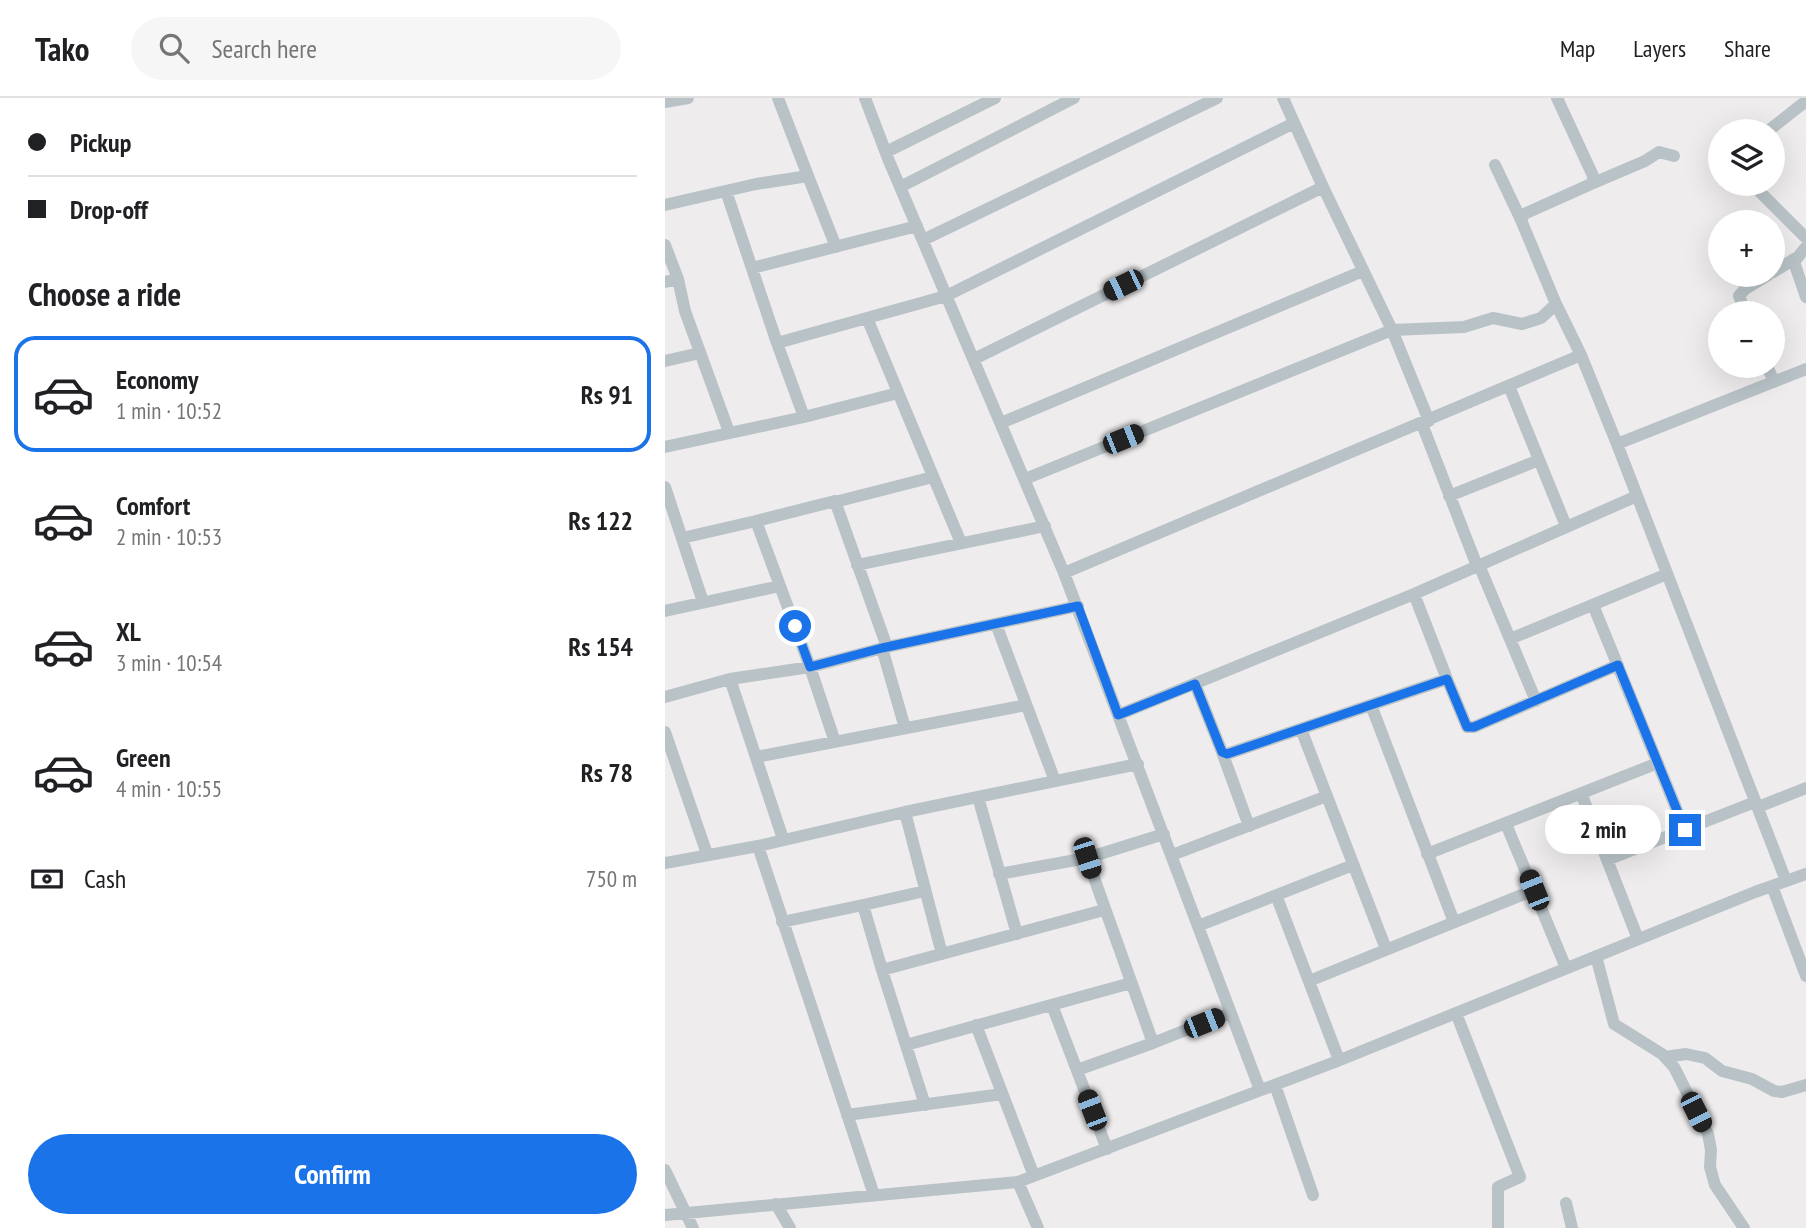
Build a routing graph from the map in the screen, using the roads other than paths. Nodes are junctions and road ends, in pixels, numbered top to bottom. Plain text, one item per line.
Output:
1 (688, 98) edge
2 (778, 98) edge
3 (865, 98) edge
4 (995, 98) edge
5 (1074, 98) edge
6 (1217, 98) edge
7 (1283, 98) edge
8 (1557, 98) edge
9 (1806, 101) edge
10 (665, 102) edge
11 (1783, 119) edge
12 (1294, 124) junction
13 (886, 152) junction
14 (1674, 156) dead end
15 (1495, 165) dead end
16 (808, 176) junction
17 (1591, 184) junction
18 (900, 187) junction
19 (1323, 187) junction
20 (726, 191) junction
21 (1764, 196) edge
22 (665, 205) edge
23 (1521, 220) junction
24 (917, 226) junction
25 (1806, 239) edge
26 (923, 240) junction
27 (665, 245) edge
28 (836, 247) junction
29 (1806, 247) edge
30 (1796, 258) junction
31 (1785, 265) edge
32 (752, 268) junction
33 (1363, 271) junction
34 (671, 280) edge
35 (1748, 287) edge
36 (946, 296) junction
37 (1806, 297) edge
38 (1741, 301) edge
39 (1556, 304) junction
40 (867, 318) junction
41 (1392, 330) junction
42 (777, 343) junction
43 (700, 353) junction
44 (1581, 355) junction
45 (974, 359) junction
46 (665, 361) edge
47 (1806, 369) edge
48 (1772, 378) edge
49 (1774, 382) junction
50 (1509, 386) junction
51 (898, 393) junction
52 (804, 417) junction
53 (1425, 422) junction
54 (1001, 423) junction
55 (729, 432) junction
56 (1617, 444) junction
57 (665, 447) edge
58 (1539, 460) junction
59 (933, 477) junction
60 (1025, 479) junction
61 (665, 487) edge
62 (1450, 496) junction
63 (1637, 496) junction
64 (835, 502) junction
65 (756, 521) junction
66 (1045, 526) junction
67 (1566, 527) junction
68 (682, 538) junction
69 (961, 543) junction
70 (857, 565) junction
71 (1478, 566) junction
72 (1064, 573) junction
73 (1667, 574) junction
74 (780, 586) junction
75 (1414, 594) junction
76 (703, 603) junction
77 (1593, 605) junction
78 (1078, 606) junction
79 (665, 611) edge
80 (996, 624) junction
81 (1510, 639) junction
82 (884, 648) junction
83 (1618, 665) junction
84 (810, 667) junction
85 (730, 679) junction
86 (1447, 679) junction
87 (1195, 684) junction
88 (665, 697) edge
89 (1536, 701) junction
90 (1026, 705) junction
91 (1371, 705) junction
92 (1118, 715) junction
93 (905, 728) junction
94 (1301, 730) junction
95 (665, 732) edge
96 (835, 742) junction
97 (1222, 752) junction
98 (756, 757) junction
99 (1658, 763) junction
100 (1138, 764) junction
101 (671, 767) edge
102 (1055, 781) junction
103 (1806, 788) edge
104 (1581, 793) junction
105 (1327, 796) junction
106 (978, 797) junction
107 (1756, 805) junction
108 (905, 812) junction
109 (1506, 824) junction
110 (1249, 826) junction
111 (1685, 830) junction
112 (1164, 834) junction
113 (783, 839) junction
114 (758, 846) junction
115 (707, 854) junction
116 (1427, 854) junction
117 (1172, 855) junction
118 (1087, 858) junction
119 (1607, 860) junction
120 (665, 863) edge
121 (1353, 865) junction
122 (999, 874) junction
123 (1806, 874) edge
124 (1786, 881) junction
125 (1772, 886) junction
126 (1534, 890) junction
127 (925, 891) junction
128 (1276, 895) junction
129 (863, 905) junction
130 (1104, 910) junction
131 (782, 922) junction
132 (1454, 922) junction
133 (1198, 926) junction
134 (1017, 934) junction
135 (1638, 939) junction
136 (1386, 949) junction
137 (942, 954) junction
138 (1596, 956) junction
139 (1566, 968) junction
140 (883, 970) junction
141 (1806, 976) edge
142 (1309, 981) junction
143 (1131, 983) junction
144 (1052, 1004) junction
145 (1229, 1013) junction
146 (1456, 1013) junction
147 (976, 1026) junction
148 (1153, 1043) junction
149 (907, 1045) junction
150 (1665, 1057) junction
151 (1339, 1060) junction
152 (1077, 1070) junction
153 (1275, 1084) junction
154 (1806, 1085) edge
155 (1261, 1090) junction
156 (1002, 1094) junction
157 (925, 1105) junction
158 (847, 1115) junction
159 (1107, 1149) junction
160 (665, 1170) edge
161 (1034, 1176) junction
162 (1018, 1182) junction
163 (874, 1195) junction
164 (1313, 1195) dead end
165 (1566, 1203) dead end
166 (776, 1204) junction
167 (686, 1213) junction
168 (665, 1215) edge
169 (694, 1228) edge
170 (790, 1228) edge
171 (1038, 1228) edge
172 (1497, 1228) edge
173 (1572, 1228) edge
174 (1744, 1228) edge

1 - 10 street
2 - 16 street
3 - 13 street
4 - 13 street
5 - 18 street
6 - 26 street
7 - 12 street
8 - 17 street
9 - 11 street
12 - 19 street
12 - 36 street
13 - 18 street
14 - 17 street
15 - 23 street
16 - 20 street
16 - 28 street
17 - 23 street
18 - 24 street
19 - 33 street
19 - 45 street
20 - 22 street
20 - 32 street
21 - 25 street
23 - 39 street
24 - 26 street
24 - 28 street
26 - 36 street
27 - 34 street
28 - 32 street
29 - 30 street
30 - 31 street
30 - 37 street
32 - 42 street
33 - 41 street
33 - 54 street
34 - 43 street
35 - 38 street
36 - 40 street
36 - 45 street
39 - 41 street
39 - 44 street
40 - 42 street
40 - 51 street
41 - 53 street
41 - 60 street
42 - 52 street
43 - 46 street
43 - 55 street
44 - 50 street
44 - 56 street
45 - 54 street
47 - 49 street
48 - 49 street
49 - 56 street
50 - 53 street
50 - 58 street
51 - 52 street
51 - 59 street
52 - 55 street
53 - 62 street
53 - 72 street
54 - 60 street
55 - 57 street
56 - 63 street
58 - 62 street
58 - 67 street
59 - 64 street
59 - 69 street
60 - 66 street
61 - 68 street
62 - 71 street
63 - 67 street
63 - 73 street
64 - 65 street
64 - 70 street
65 - 68 street
65 - 74 street
66 - 69 street
66 - 72 street
67 - 71 street
68 - 76 street
69 - 70 street
70 - 82 street
71 - 75 street
71 - 81 street
72 - 78 street
73 - 77 street
73 - 107 street
74 - 76 street
74 - 84 street
75 - 86 street
75 - 87 street
76 - 79 street
77 - 81 street
77 - 83 street
78 - 80 street
78 - 92 street
80 - 82 street
80 - 90 street
81 - 89 street
82 - 84 street
82 - 93 street
83 - 89 street
83 - 99 street
84 - 85 street
84 - 96 street
85 - 88 street
85 - 98 street
86 - 89 street
86 - 91 street
87 - 92 street
87 - 97 street
90 - 93 street
90 - 102 street
91 - 94 street
91 - 116 street
92 - 100 street
93 - 96 street
94 - 97 street
94 - 105 street
95 - 101 street
96 - 98 street
97 - 110 street
98 - 113 street
99 - 104 street
99 - 111 street
100 - 102 street
100 - 112 street
101 - 115 street
102 - 106 street
103 - 107 street
104 - 109 street
104 - 119 street
105 - 110 street
105 - 121 street
106 - 108 street
106 - 122 street
107 - 111 street
107 - 124 street
108 - 113 street
108 - 127 street
109 - 116 street
109 - 126 street
110 - 117 street
111 - 119 street
112 - 117 street
112 - 118 street
113 - 114 street
114 - 115 street
114 - 131 street
115 - 120 street
116 - 132 street
117 - 133 street
118 - 122 street
118 - 130 street
119 - 135 street
121 - 128 street
121 - 136 street
122 - 134 street
123 - 124 street
124 - 125 street
125 - 135 street
125 - 141 street
126 - 132 street
126 - 139 street
127 - 129 street
127 - 137 street
128 - 133 street
128 - 142 street
129 - 131 street
129 - 140 street
130 - 134 street
130 - 143 street
131 - 158 street
132 - 136 street
133 - 145 street
134 - 137 street
135 - 138 street
136 - 142 street
137 - 140 street
138 - 139 street
138 - 150 street
139 - 146 street
140 - 149 street
142 - 151 street
143 - 144 street
143 - 148 street
144 - 147 street
144 - 152 street
145 - 148 street
145 - 155 street
146 - 151 street
146 - 172 street
147 - 149 street
147 - 156 street
148 - 152 street
149 - 157 street
150 - 154 street
150 - 174 street
151 - 153 street
152 - 159 street
153 - 155 street
153 - 164 street
155 - 159 street
156 - 157 street
156 - 161 street
157 - 158 street
158 - 163 street
159 - 161 street
160 - 167 street
161 - 162 street
162 - 163 street
162 - 171 street
163 - 166 street
165 - 173 street
166 - 167 street
166 - 170 street
167 - 168 street
167 - 169 street

